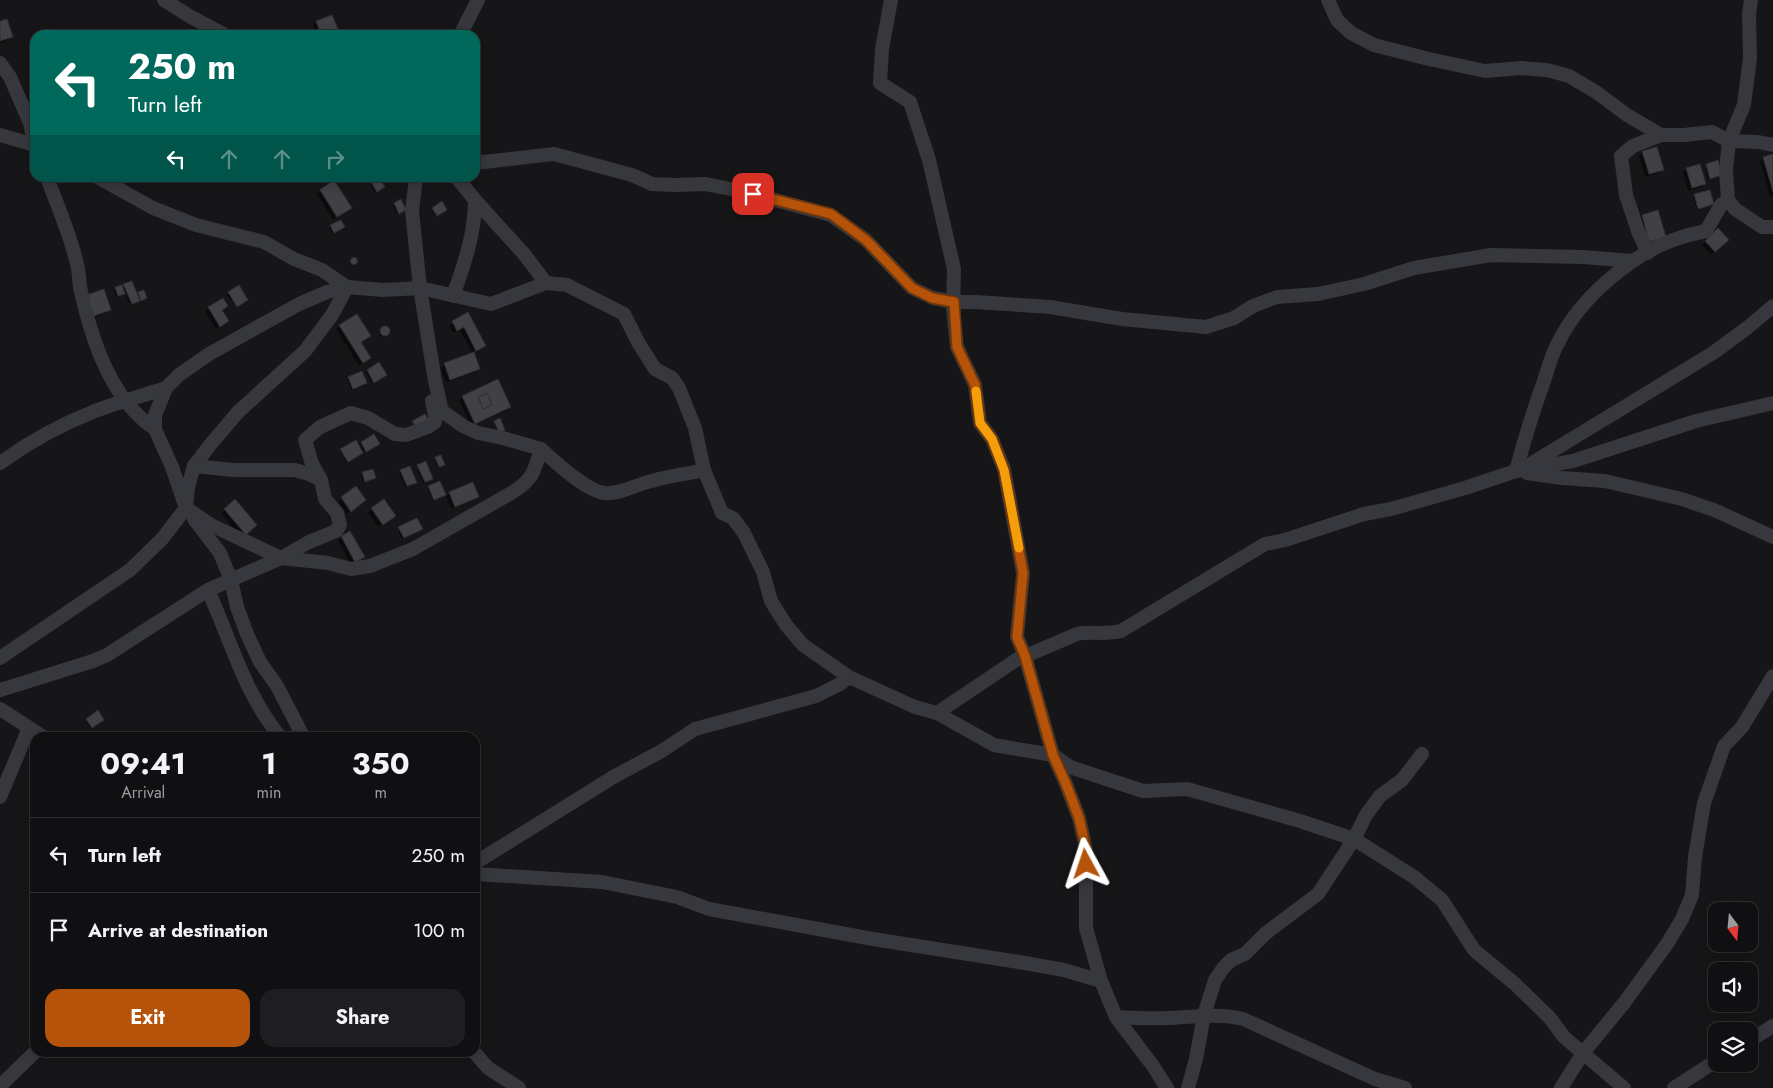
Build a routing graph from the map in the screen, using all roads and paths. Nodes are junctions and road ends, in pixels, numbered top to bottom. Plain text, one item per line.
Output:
1 (164, 0) edge
2 (478, 0) edge
3 (892, 0) edge
4 (1328, 0) edge
5 (1751, 0) edge
6 (215, 30) edge
7 (463, 30) edge
8 (0, 63) edge
9 (30, 122) edge
10 (0, 134) edge
11 (1661, 135) junction
12 (1729, 141) junction
13 (30, 144) edge
14 (1773, 145) edge
15 (480, 162) edge
16 (49, 182) edge
17 (106, 182) edge
18 (416, 182) edge
19 (459, 182) edge
20 (475, 200) junction
21 (1728, 200) junction
22 (1773, 227) edge
23 (1648, 253) junction
24 (1632, 261) junction
25 (546, 283) junction
26 (347, 287) junction
27 (420, 288) junction
28 (453, 296) junction
29 (954, 302) junction
30 (1773, 306) edge
31 (435, 381) junction
32 (166, 388) junction
33 (126, 401) junction
34 (1773, 403) edge
35 (155, 429) junction
36 (541, 449) junction
37 (0, 463) edge
38 (194, 466) junction
39 (704, 470) junction
40 (1516, 471) junction
41 (321, 480) junction
42 (186, 508) junction
43 (1773, 537) edge
44 (281, 558) junction
45 (231, 580) junction
46 (208, 590) junction
47 (1025, 656) junction
48 (0, 658) edge
49 (1773, 676) edge
50 (849, 677) junction
51 (0, 690) edge
52 (0, 709) edge
53 (937, 713) junction
54 (29, 728) junction
55 (35, 732) edge
56 (277, 732) edge
57 (301, 732) edge
58 (1422, 754) dead end
59 (1053, 755) junction
60 (0, 797) edge
61 (1354, 839) junction
62 (480, 860) edge
63 (480, 874) edge
64 (1100, 981) junction
65 (1204, 1016) junction
66 (1116, 1017) junction
67 (1773, 1026) edge
68 (1758, 1036) edge
69 (1583, 1053) junction
70 (31, 1057) edge
71 (478, 1057) edge
72 (1708, 1066) edge
73 (0, 1086) edge
74 (519, 1088) edge
75 (1167, 1088) edge
76 (1188, 1088) edge
77 (1405, 1088) edge
78 (1561, 1088) edge
79 (1624, 1088) edge
80 (1674, 1088) edge

1 - 6 street
2 - 7 street
3 - 29 street
4 - 11 street
5 - 12 street
8 - 9 street
10 - 13 street
11 - 12 street
11 - 23 street
12 - 14 street
12 - 21 street
15 - 29 street
16 - 33 street
17 - 26 street
18 - 27 street
19 - 20 street
20 - 25 street
20 - 28 street
21 - 22 street
21 - 23 street
23 - 24 street
24 - 29 street
24 - 40 street
25 - 28 street
25 - 39 street
26 - 27 street
26 - 32 street
26 - 38 street
27 - 28 street
27 - 31 street
29 - 47 street
30 - 40 street
31 - 36 street
31 - 41 street
32 - 33 street
32 - 35 street
33 - 35 street
33 - 37 street
34 - 40 street
35 - 42 street
36 - 39 street
36 - 44 street
38 - 41 street
38 - 42 street
39 - 50 street
40 - 43 street
40 - 47 street
41 - 44 street
42 - 44 street
42 - 45 street
42 - 48 street
44 - 45 street
45 - 46 street
45 - 57 street
46 - 51 street
46 - 56 street
47 - 53 street
47 - 59 street
49 - 69 street
50 - 53 street
50 - 62 street
52 - 54 street
53 - 59 street
54 - 55 street
54 - 60 street
58 - 61 street
59 - 61 street
59 - 64 street
61 - 65 street
61 - 69 street
63 - 64 street
64 - 66 street
65 - 66 street
65 - 76 street
65 - 77 street
66 - 75 street
67 - 68 street
69 - 78 street
69 - 79 street
70 - 73 street
71 - 74 street
72 - 80 street

